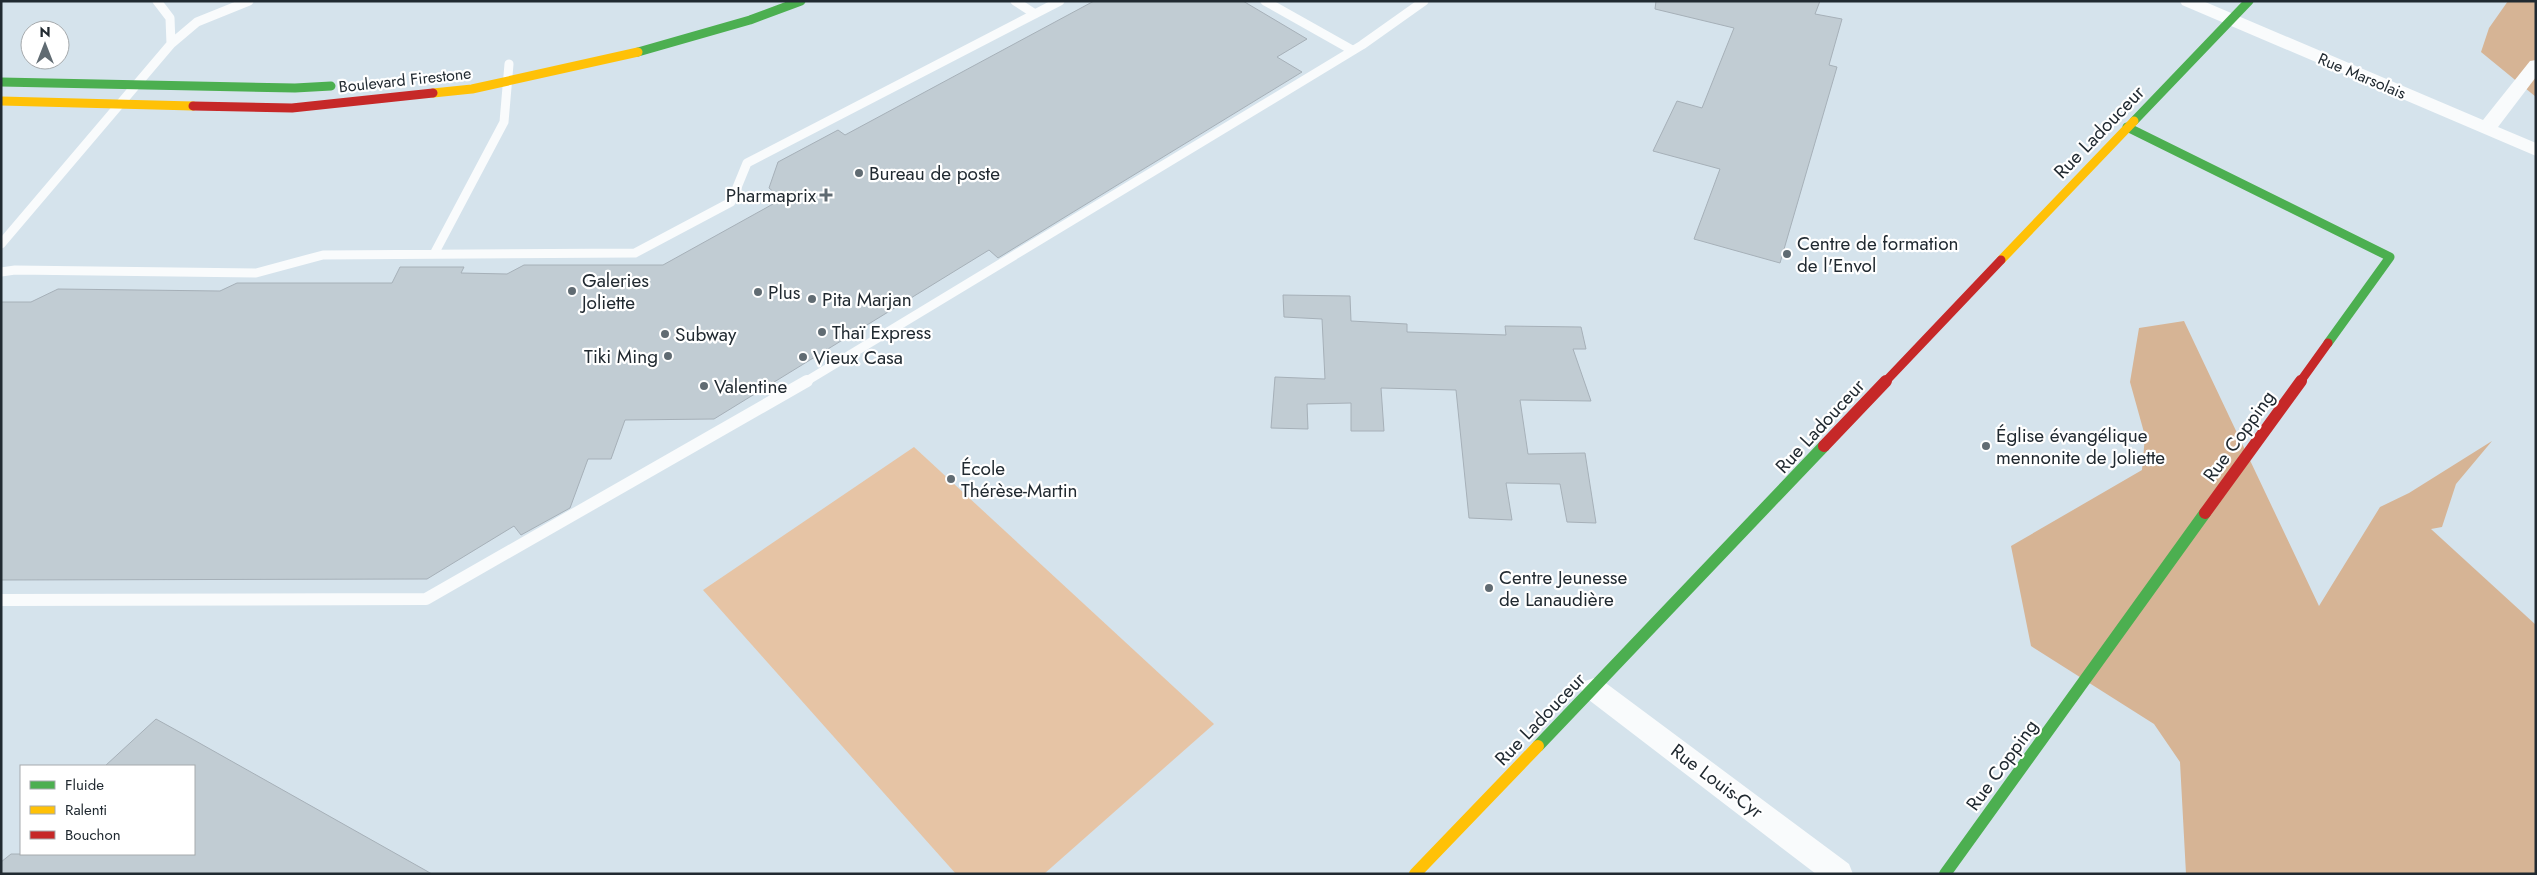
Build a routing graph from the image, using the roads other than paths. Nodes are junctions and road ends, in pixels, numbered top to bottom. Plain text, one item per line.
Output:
1 (157, 1) edge
2 (249, 1) edge
3 (801, 1) edge
4 (1015, 1) edge
5 (1060, 1) edge
6 (1265, 1) edge
7 (1424, 1) edge
8 (2188, 1) edge
9 (2249, 1) edge
10 (1035, 14) junction
11 (2232, 20) junction
12 (171, 44) junction
13 (1352, 50) junction
14 (509, 64) dead end
15 (2536, 66) edge
16 (1, 82) edge
17 (509, 82) junction
18 (136, 85) junction
19 (344, 85) dead end
20 (1, 101) edge
21 (119, 104) junction
22 (2127, 127) junction
23 (2486, 129) junction
24 (2536, 150) edge
25 (1, 244) edge
26 (434, 254) junction
27 (1, 272) edge
28 (1, 600) edge
29 (1594, 689) junction
30 (1415, 874) edge
31 (1839, 874) edge
32 (1945, 874) edge

1 - 12 lane
2 - 12 lane
3 - 17 street, Boulevard Firestone
4 - 10 lane
5 - 10 lane
6 - 13 lane
7 - 13 lane
8 - 11 street, Rue Marsolais
9 - 11 street, Rue Ladouceur
10 - 26 lane
11 - 22 street, Rue Ladouceur
11 - 23 street, Rue Marsolais
12 - 18 lane
13 - 28 lane
14 - 17 lane
15 - 23 street
16 - 18 street, Boulevard Firestone
17 - 21 street, Boulevard Firestone
17 - 26 lane
18 - 19 street, Boulevard Firestone
18 - 21 lane
20 - 21 street, Boulevard Firestone
21 - 25 lane
22 - 29 street, Rue Ladouceur
22 - 32 street, Rue Copping
23 - 24 street, Rue Marsolais
26 - 27 lane
29 - 30 street, Rue Ladouceur
29 - 31 street, Rue Louis-Cyr

